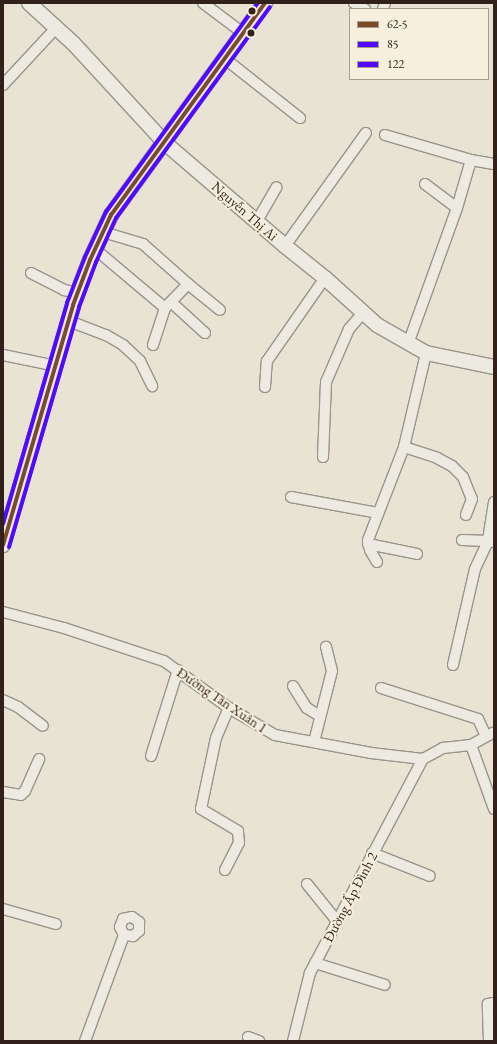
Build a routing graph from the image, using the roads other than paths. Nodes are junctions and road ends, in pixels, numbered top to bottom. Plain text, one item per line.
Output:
1 (29, 3) edge
2 (203, 3) edge
3 (264, 3) edge
4 (354, 3) edge
5 (363, 8) edge
6 (56, 28) junction
7 (243, 33) junction
8 (224, 58) junction
9 (3, 85) edge
10 (300, 118) dead end
11 (366, 133) dead end
12 (385, 134) dead end
13 (165, 143) junction
14 (471, 160) junction
15 (494, 164) edge
16 (424, 184) dead end
17 (277, 187) dead end
18 (457, 208) junction
19 (256, 221) junction
20 (103, 232) junction
21 (285, 246) junction
22 (96, 248) junction
23 (31, 273) dead end
24 (325, 278) junction
25 (188, 284) junction
26 (78, 293) junction
27 (168, 304) junction
28 (220, 310) dead end
29 (362, 313) junction
30 (69, 321) junction
31 (205, 333) dead end
32 (408, 344) junction
33 (153, 345) dead end
34 (426, 353) junction
35 (3, 356) edge
36 (56, 366) junction
37 (494, 367) edge
38 (152, 386) dead end
39 (265, 387) dead end
40 (404, 447) junction
41 (323, 457) dead end
42 (291, 497) dead end
43 (494, 502) edge
44 (378, 513) junction
45 (466, 515) dead end
46 (462, 540) dead end
47 (491, 542) edge
48 (368, 544) junction
49 (3, 545) edge
50 (417, 554) dead end
51 (377, 562) dead end
52 (3, 612) edge
53 (326, 647) dead end
54 (453, 665) dead end
55 (178, 670) junction
56 (293, 686) dead end
57 (381, 688) dead end
58 (3, 700) edge
59 (229, 708) junction
60 (320, 716) junction
61 (43, 726) dead end
62 (490, 734) edge
63 (314, 742) junction
64 (471, 744) junction
65 (151, 756) dead end
66 (39, 759) dead end
67 (423, 759) junction
68 (3, 792) edge
69 (494, 809) edge
70 (372, 853) junction
71 (225, 870) dead end
72 (430, 876) dead end
73 (307, 884) dead end
74 (3, 908) edge
75 (337, 921) junction
76 (56, 924) dead end
77 (124, 935) dead end
78 (315, 963) junction
79 (385, 985) dead end
80 (494, 1003) edge
81 (248, 1037) dead end
82 (85, 1041) edge
83 (259, 1041) edge
84 (293, 1041) edge
85 (489, 1041) edge

1 - 6 street, Nguyễn Thị Ai
2 - 7 street
3 - 7 street
4 - 5 street
6 - 9 street
6 - 13 street, Nguyễn Thị Ai
7 - 8 street
8 - 10 street
8 - 13 street
11 - 21 street
12 - 14 street
13 - 19 street, Nguyễn Thị Ai
13 - 20 street
14 - 15 street
14 - 18 street
16 - 18 street
17 - 19 street
18 - 32 street
19 - 21 street, Nguyễn Thị Ai
20 - 22 street
20 - 25 street
21 - 24 street, Nguyễn Thị Ai
22 - 26 street
22 - 27 street
23 - 26 street
24 - 29 street, Nguyễn Thị Ai
24 - 39 street
25 - 27 street
25 - 28 street
26 - 30 street
27 - 31 street
27 - 33 street
29 - 32 street, Nguyễn Thị Ai
29 - 41 street
30 - 36 street
30 - 38 street
32 - 34 street, Nguyễn Thị Ai
34 - 37 street, Nguyễn Thị Ai
34 - 40 street
35 - 36 street
36 - 49 street
40 - 44 street
40 - 45 street
42 - 44 street
43 - 47 street
44 - 48 street
46 - 47 street
47 - 54 street
48 - 50 street
48 - 51 street
52 - 55 street, Đường Tân Xuân 1
53 - 60 street
55 - 59 street, Đường Tân Xuân 1
55 - 65 street
56 - 60 street
57 - 62 street
58 - 61 street
59 - 63 street, Đường Tân Xuân 1
59 - 71 street
60 - 63 street
62 - 64 street
63 - 67 street, Đường Tân Xuân 1
64 - 67 street
64 - 69 street
66 - 68 street
67 - 70 street, Đường Ấp Đình 2
70 - 72 street
70 - 75 street, Đường Ấp Đình 2
73 - 75 street
74 - 76 street
75 - 78 street, Đường Ấp Đình 2
77 - 82 street
78 - 79 street
78 - 84 street, Đường Ấp Đình 2
80 - 85 street
81 - 83 street

